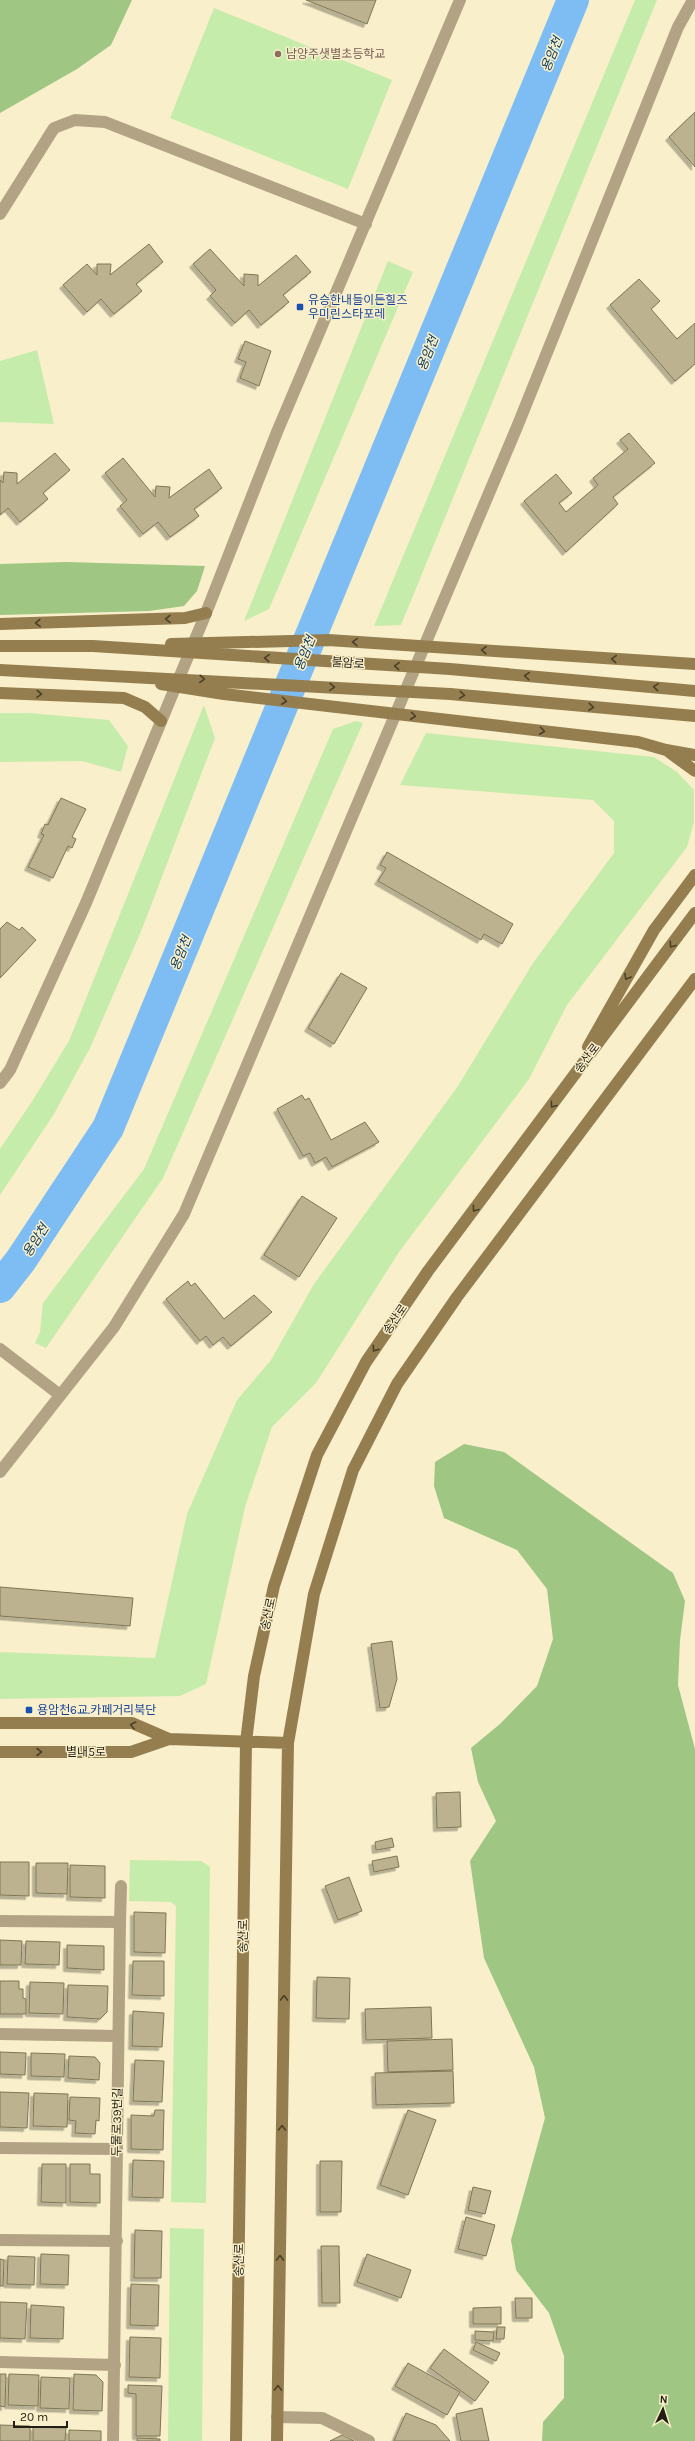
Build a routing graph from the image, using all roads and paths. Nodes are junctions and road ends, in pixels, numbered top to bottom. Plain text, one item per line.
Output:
1 (460, 0) edge
2 (693, 0) edge
3 (0, 214) edge
4 (366, 224) junction
5 (206, 613) junction
6 (0, 624) edge
7 (0, 646) edge
8 (93, 646) junction
9 (695, 664) edge
10 (0, 670) edge
11 (93, 673) junction
12 (695, 691) edge
13 (0, 693) edge
14 (695, 716) edge
15 (161, 721) junction
16 (666, 750) junction
17 (695, 755) edge
18 (695, 771) edge
19 (695, 875) edge
20 (695, 913) edge
21 (695, 979) edge
22 (0, 1083) edge
23 (565, 1088) junction
24 (0, 1349) edge
25 (60, 1395) junction
26 (0, 1472) edge
27 (0, 1723) edge
28 (169, 1739) junction
29 (246, 1742) junction
30 (288, 1743) junction
31 (0, 1752) edge
32 (121, 1886) dead end
33 (0, 1921) edge
34 (120, 1922) junction
35 (0, 2034) edge
36 (118, 2036) junction
37 (0, 2148) edge
38 (117, 2149) junction
39 (0, 2240) edge
40 (117, 2242) junction
41 (0, 2362) edge
42 (114, 2365) junction
43 (277, 2417) junction
44 (113, 2441) edge
45 (236, 2441) edge
46 (277, 2441) edge
47 (369, 2441) edge

1 - 4 street
2 - 25 street
3 - 4 street
4 - 5 street
5 -> 6 street
5 - 15 street
7 - 8 street, 불암로
9 -> 8 street
12 -> 8 street, 불암로
10 - 11 street, 불암로
11 -> 14 street, 불암로
11 -> 16 street
13 -> 15 street
15 - 22 street
16 - 17 street
16 - 18 street
19 -> 23 street
20 -> 23 street, 송산로
21 - 30 street
23 -> 29 street, 송산로
24 - 25 street
25 - 26 street
28 -> 27 street, 별내5로
28 - 29 street, 별내5로
31 -> 28 street, 별내5로
29 - 30 street, 별내5로
29 - 45 street, 송산로
43 -> 30 street
32 - 34 street, 두물로39번길
33 - 34 street
34 - 36 street, 두물로39번길
35 - 36 street
36 - 38 street, 두물로39번길
37 - 38 street
38 - 40 street, 두물로39번길
39 - 40 street
40 - 42 street, 두물로39번길
41 - 42 street
42 - 44 street, 두물로39번길
43 - 46 street
43 - 47 street

